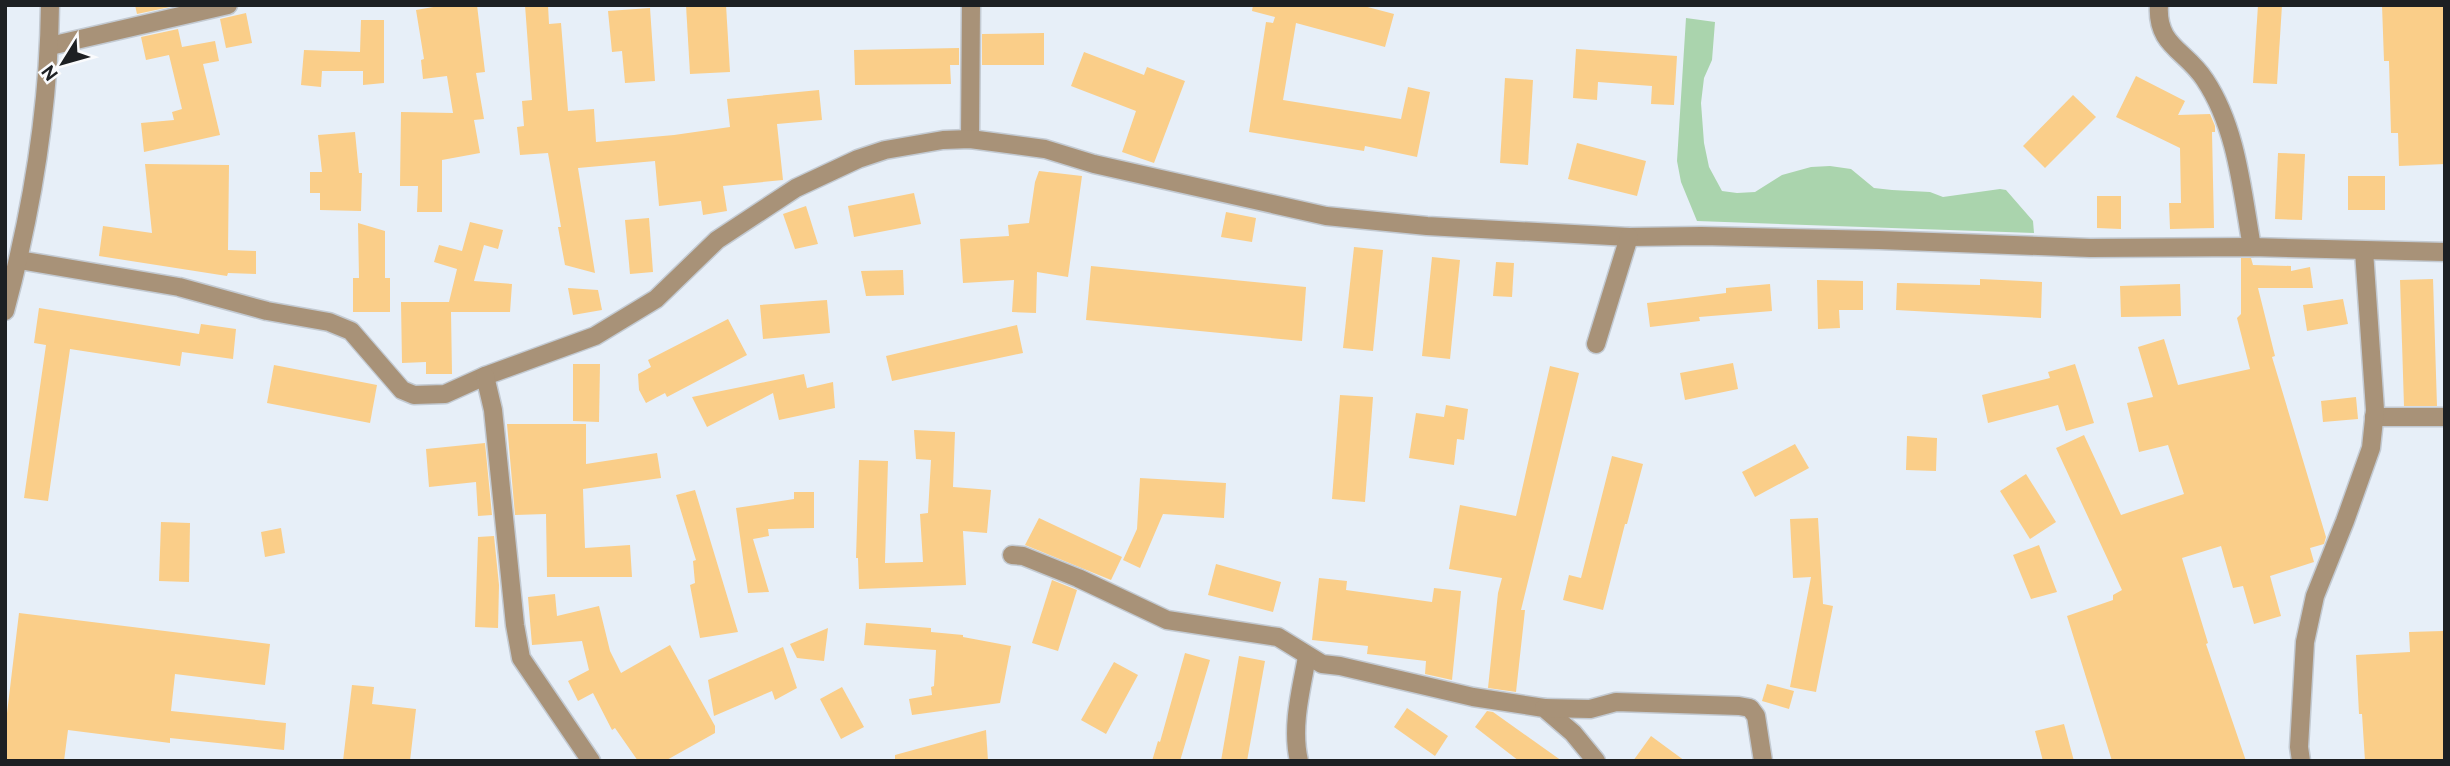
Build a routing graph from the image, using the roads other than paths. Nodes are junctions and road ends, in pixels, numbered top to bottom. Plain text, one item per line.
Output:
1 (51, 5) edge
2 (228, 5) edge
3 (971, 5) edge
4 (2159, 5) edge
5 (50, 46) junction
6 (970, 139) junction
7 (1629, 237) junction
8 (2252, 247) junction
9 (2364, 251) junction
10 (2445, 252) edge
11 (19, 260) junction
12 (5, 311) edge
13 (1597, 344) dead end
14 (485, 376) junction
15 (2374, 417) junction
16 (2445, 417) edge
17 (1012, 555) dead end
18 (1307, 657) junction
19 (1544, 708) junction
20 (591, 761) edge
21 (1298, 761) edge
22 (1595, 761) edge
23 (1763, 761) edge
24 (2301, 761) edge

1 - 5 street
2 - 5 street
3 - 6 street
4 - 8 street
5 - 11 street
6 - 7 street
6 - 14 street
7 - 8 street
7 - 13 street
8 - 9 street
9 - 10 street
9 - 15 street
11 - 12 street
11 - 14 street
14 - 20 street
15 - 16 street
15 - 24 street
17 - 18 street
18 - 19 street
18 - 21 street
19 - 22 street
19 - 23 street

